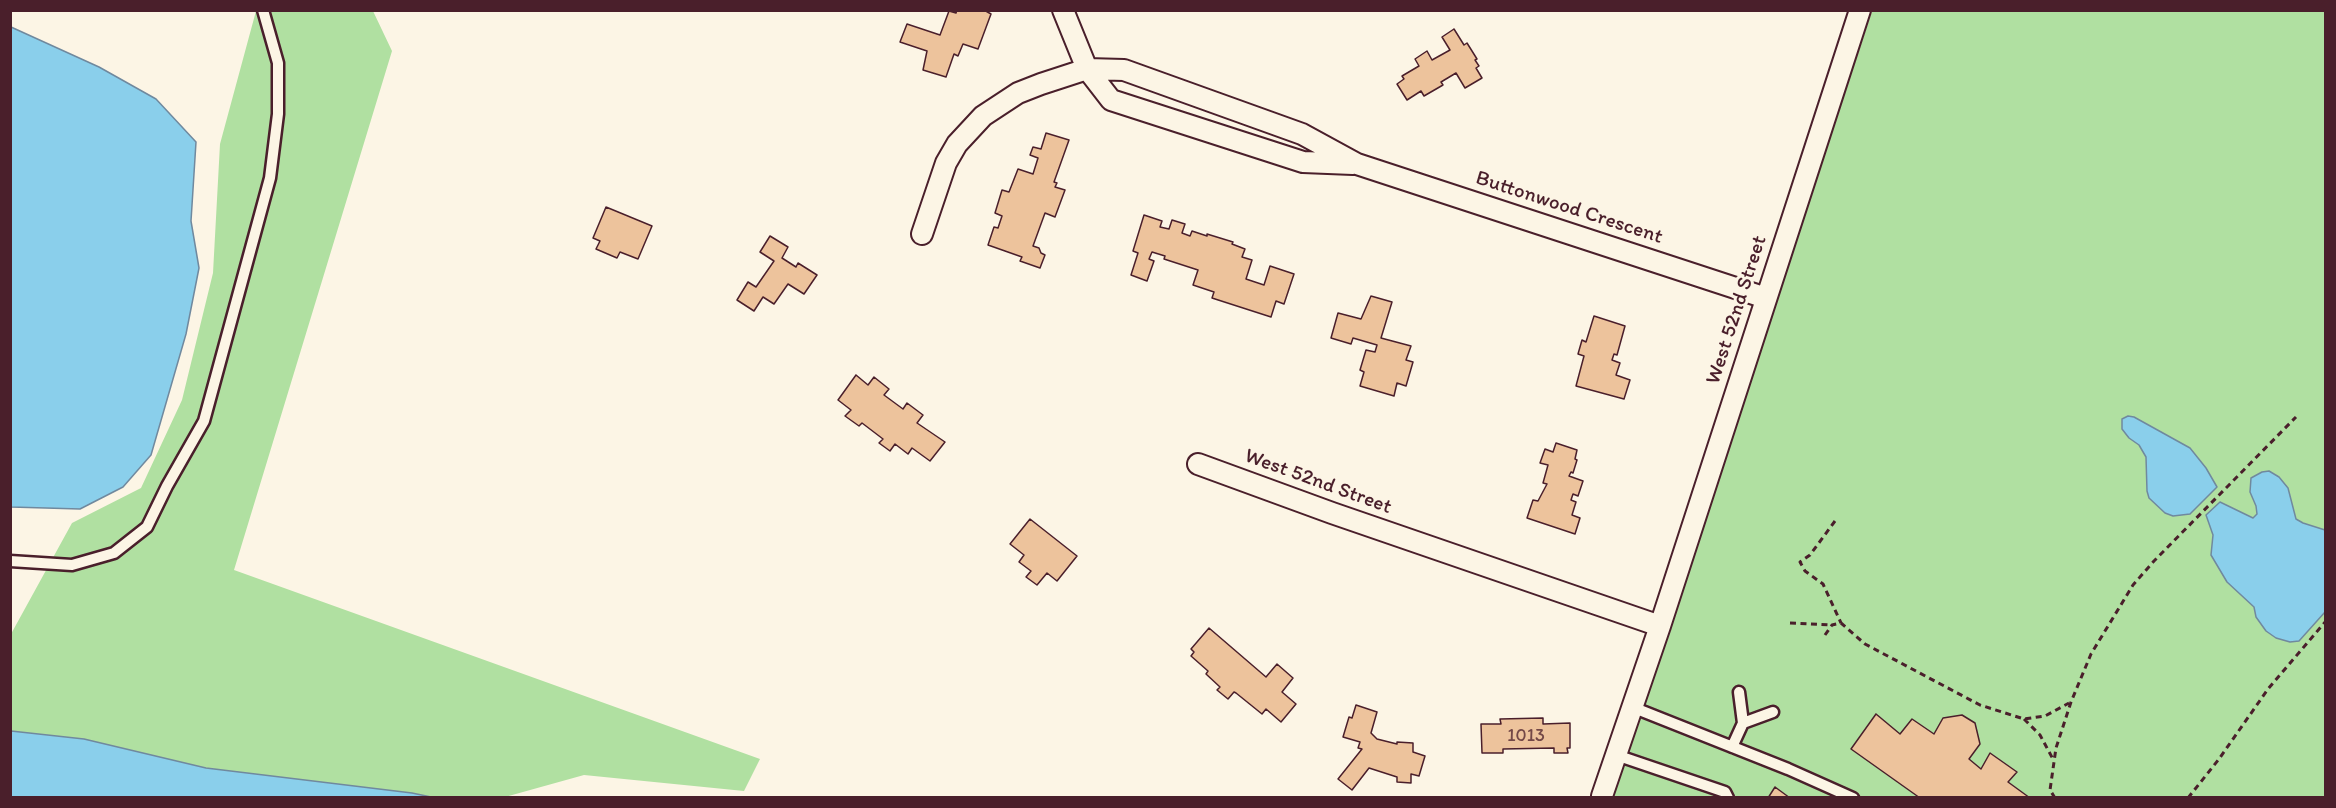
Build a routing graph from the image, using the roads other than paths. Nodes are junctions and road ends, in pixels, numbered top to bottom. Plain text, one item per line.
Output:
1 (263, 10) edge
2 (1063, 10) edge
3 (1860, 10) edge
4 (1087, 69) junction
5 (1357, 164) junction
6 (922, 234) dead end
7 (1766, 298) junction
8 (1198, 464) dead end
9 (10, 561) edge
10 (1660, 626) junction
11 (1739, 692) dead end
12 (1632, 707) junction
13 (1773, 712) dead end
14 (1743, 723) junction
15 (1732, 747) junction
16 (1616, 755) junction
17 (1604, 797) edge
18 (1728, 798) edge
19 (1853, 798) edge

1 - 9 lane
2 - 4 street
3 - 7 street, West 52nd Street
4 - 5 street
4 - 5 street
4 - 6 street
5 - 7 street, Buttonwood Crescent
7 - 10 street, West 52nd Street
8 - 10 street, West 52nd Street
10 - 12 street, West 52nd Street
11 - 14 lane
12 - 15 lane
12 - 16 street, West 52nd Street
13 - 14 lane
14 - 15 lane
15 - 19 lane
16 - 17 street, West 52nd Street
16 - 18 lane

